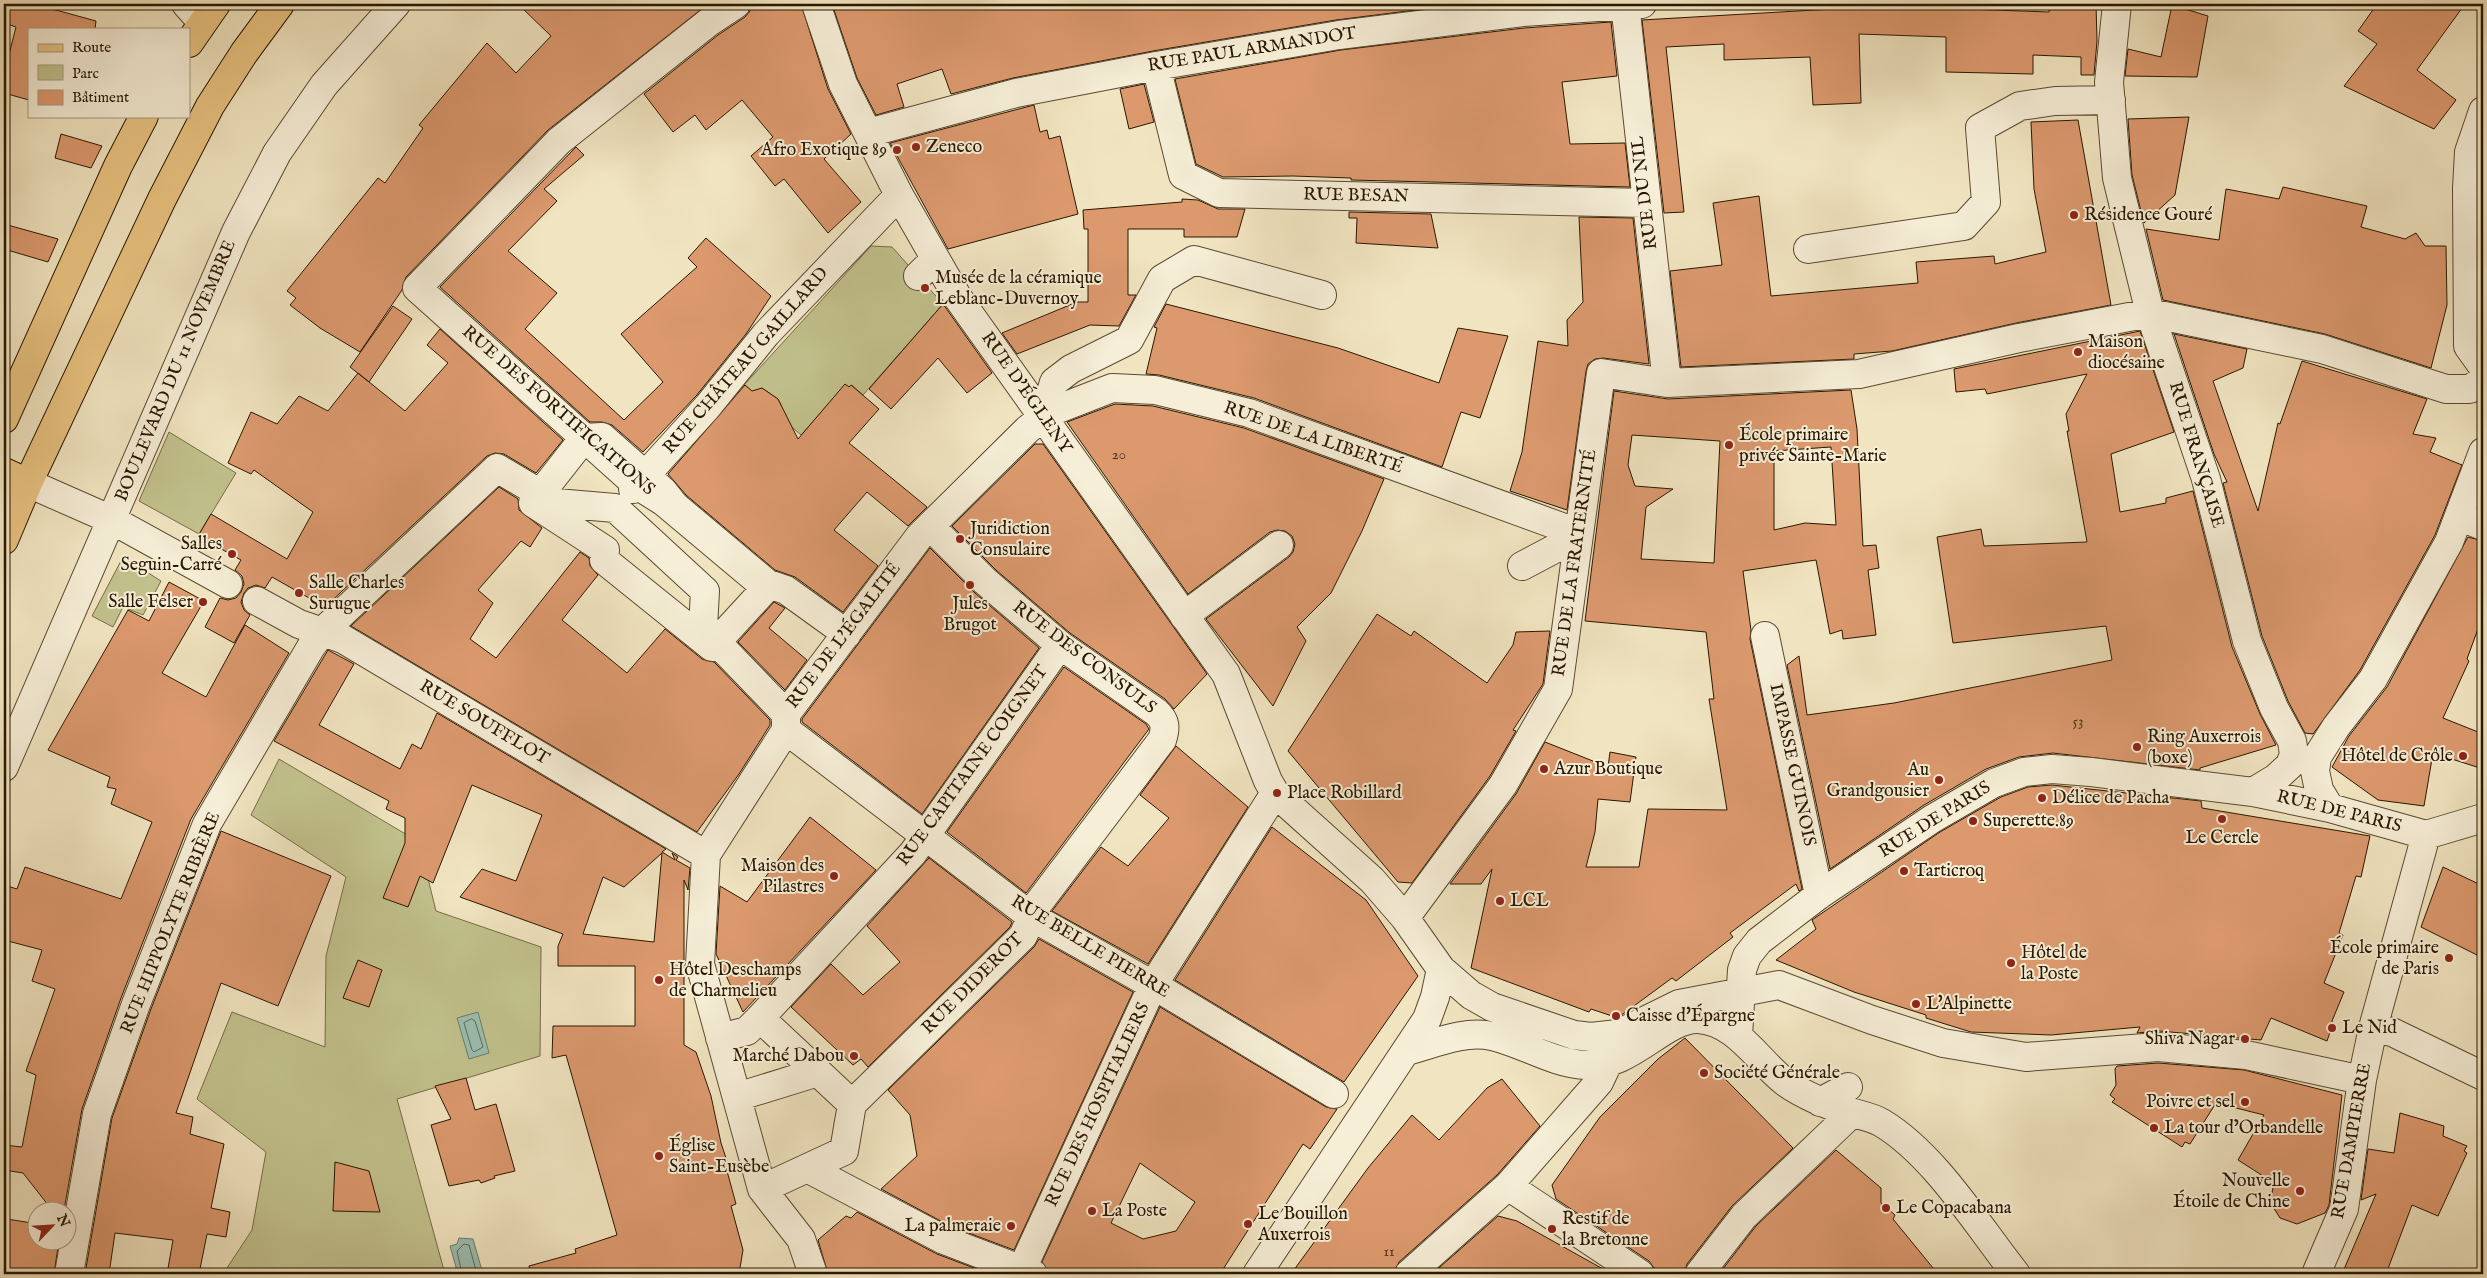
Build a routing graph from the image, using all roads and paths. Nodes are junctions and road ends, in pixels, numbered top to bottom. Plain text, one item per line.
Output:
1 (280, 4) edge
2 (396, 4) edge
3 (736, 4) edge
4 (816, 4) edge
5 (1624, 4) edge
6 (1642, 4) edge
7 (2117, 4) edge
8 (1156, 66) junction
9 (2111, 100) junction
10 (2483, 112) edge
11 (143, 118) edge
12 (868, 133) junction
13 (898, 195) junction
14 (1646, 203) junction
15 (1808, 249) dead end
16 (1322, 296) dead end
17 (2150, 313) junction
18 (2483, 367) edge
19 (2483, 380) edge
20 (1667, 383) junction
21 (1044, 417) junction
22 (4, 419) edge
23 (584, 438) junction
24 (2483, 452) edge
25 (16, 478) edge
26 (641, 480) junction
27 (548, 498) junction
28 (615, 508) junction
29 (2459, 516) junction
30 (112, 520) junction
31 (930, 526) junction
32 (2483, 526) edge
33 (1578, 539) junction
34 (4, 540) edge
35 (1279, 546) dead end
36 (1522, 566) dead end
37 (228, 584) dead end
38 (769, 585) junction
39 (257, 601) dead end
40 (1184, 616) junction
41 (322, 632) junction
42 (847, 634) junction
43 (710, 635) junction
44 (1765, 636) dead end
45 (1060, 644) junction
46 (786, 722) junction
47 (1165, 731) joint
48 (4, 767) edge
49 (2253, 792) junction
50 (1275, 793) junction
51 (2330, 808) junction
52 (2483, 818) edge
53 (2426, 835) junction
54 (925, 836) junction
55 (706, 855) junction
56 (1819, 895) junction
57 (1032, 917) junction
58 (1405, 918) junction
59 (1441, 969) junction
60 (1153, 985) junction
61 (1788, 988) junction
62 (1741, 992) junction
63 (760, 1018) junction
64 (2373, 1028) junction
65 (720, 1038) junction
66 (1744, 1041) junction
67 (1407, 1051) junction
68 (1608, 1063) junction
69 (818, 1072) junction
70 (2483, 1076) edge
71 (2362, 1080) junction
72 (1334, 1094) dead end
73 (737, 1097) junction
74 (1850, 1100) junction
75 (852, 1104) junction
76 (807, 1168) junction
77 (1508, 1186) junction
78 (762, 1189) junction
79 (1028, 1272) edge
80 (1630, 1272) edge
81 (69, 1274) edge
82 (813, 1274) edge
83 (1258, 1274) edge
84 (1410, 1274) edge
85 (1699, 1274) edge
86 (2016, 1274) edge
87 (2316, 1274) edge

1 - 25 main road
2 - 30 street, BOULEVARD DU 11 NOVEMBRE
3 - 23 street, RUE DES FORTIFICATIONS
4 - 12 street, RUE D'ÉGLENY
5 - 6 street, RUE PAUL ARMANDOT
5 - 8 street, RUE PAUL ARMANDOT
5 - 14 street, RUE DU NIL
7 - 9 street, RUE FRANÇAISE
8 - 12 street, RUE PAUL ARMANDOT
8 - 14 street, RUE BESAN
9 - 15 street
9 - 17 street, RUE FRANÇAISE
10 - 18 street
11 - 22 main road
12 - 13 street, RUE D'ÉGLENY
13 - 21 street, RUE D'ÉGLENY
13 - 26 street, RUE CHÂTEAU GAILLARD
14 - 20 street, RUE DU NIL
16 - 21 street
17 - 19 street
17 - 20 street
17 - 49 street, RUE FRANÇAISE
20 - 33 street, RUE DE LA FRATERNITÉ
21 - 31 street, RUE DE L'ÉGALITÉ
21 - 33 street, RUE DE LA LIBERTÉ
21 - 40 street, RUE D'ÉGLENY
23 - 26 street, RUE DES FORTIFICATIONS
23 - 27 street
24 - 29 street
25 - 30 street
25 - 34 main road
26 - 28 street, RUE CHÂTEAU GAILLARD
26 - 38 street, RUE DES FORTIFICATIONS
27 - 28 street
27 - 41 street, RUE HIPPOLYTE RIBIÈRE
27 - 43 street
28 - 43 street
29 - 32 street
29 - 51 street
30 - 37 street
30 - 48 street, BOULEVARD DU 11 NOVEMBRE
31 - 42 street, RUE DE L'ÉGALITÉ
31 - 45 street, RUE DES CONSULS
33 - 36 street
33 - 58 street, RUE DE LA FRATERNITÉ
35 - 40 street
38 - 42 street, RUE DES FORTIFICATIONS
38 - 43 street
39 - 41 street, RUE SOUFFLOT
40 - 50 street, RUE D'ÉGLENY
41 - 55 street, RUE SOUFFLOT
41 - 81 street, RUE HIPPOLYTE RIBIÈRE
42 - 46 street, RUE DE L'ÉGALITÉ
43 - 46 street, RUE BELLE PIERRE
44 - 56 street, IMPASSE GUINOIS
45 - 47 street, RUE DES CONSULS
45 - 54 street, RUE CAPITAINE COIGNET
46 - 54 street, RUE BELLE PIERRE
46 - 55 street, RUE DE L'ÉGALITÉ
47 - 57 street, RUE DIDEROT
49 - 51 street, RUE DE PARIS
49 - 56 street, RUE DE PARIS
50 - 58 street
50 - 60 street, RUE DES HOSPITALIERS
51 - 53 street, RUE DE PARIS
52 - 53 street, RUE DE PARIS
53 - 64 street, RUE DAMPIERRE
54 - 57 street, RUE BELLE PIERRE
54 - 63 street, RUE CAPITAINE COIGNET
55 - 65 street, RUE DE L'ÉGALITÉ
56 - 62 street, RUE DE PARIS
57 - 60 street, RUE BELLE PIERRE
57 - 75 street, RUE DIDEROT
58 - 59 street
59 - 62 street
59 - 67 street
60 - 72 street, RUE BELLE PIERRE
60 - 79 street, RUE DES HOSPITALIERS
61 - 62 street
61 - 66 street
61 - 71 street
62 - 66 street, RUE DE PARIS
63 - 65 street, RUE CAPITAINE COIGNET
63 - 69 street
64 - 70 street
64 - 71 street, RUE DAMPIERRE
65 - 73 street, RUE DE L'ÉGALITÉ
66 - 68 street
66 - 74 street
67 - 68 street
67 - 83 street
68 - 77 street
69 - 73 street
69 - 75 street
71 - 87 street, RUE DAMPIERRE
73 - 78 street, RUE DE L'ÉGALITÉ
74 - 85 street
74 - 86 street
75 - 76 street
76 - 78 street
76 - 79 street
77 - 80 street
77 - 84 street
78 - 82 street

